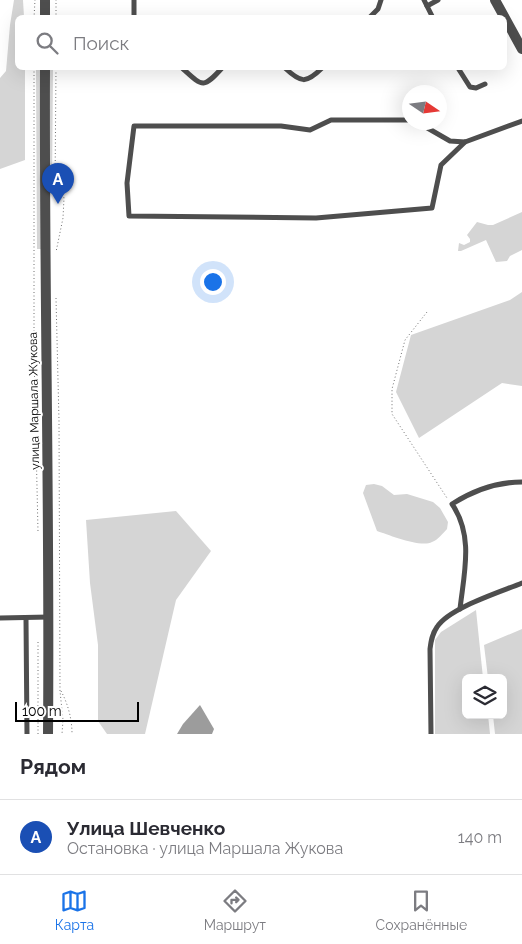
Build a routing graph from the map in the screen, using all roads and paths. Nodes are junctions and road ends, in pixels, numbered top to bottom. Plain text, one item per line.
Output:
1 (34, 0) edge
2 (45, 0) edge
3 (56, 0) edge
4 (134, 0) edge
5 (381, 0) edge
6 (424, 0) edge
7 (438, 0) edge
8 (495, 0) edge
9 (427, 6) junction
10 (34, 15) edge
11 (45, 15) edge
12 (56, 15) edge
13 (134, 15) edge
14 (372, 15) edge
15 (432, 15) edge
16 (503, 15) edge
17 (507, 22) edge
18 (522, 49) edge
19 (34, 70) edge
20 (45, 70) edge
21 (56, 70) edge
22 (184, 70) edge
23 (220, 70) edge
24 (288, 70) edge
25 (320, 70) edge
26 (459, 70) edge
27 (485, 84) dead end
28 (402, 120) edge
29 (522, 121) edge
30 (430, 130) edge
31 (466, 142) junction
32 (54, 254) dead end
33 (56, 293) dead end
34 (428, 312) dead end
35 (522, 482) edge
36 (452, 504) junction
37 (38, 538) dead end
38 (522, 583) edge
39 (460, 609) junction
40 (49, 617) junction
41 (0, 618) edge
42 (26, 619) junction
43 (38, 634) dead end
44 (60, 691) junction
45 (27, 734) edge
46 (38, 734) edge
47 (48, 734) edge
48 (62, 734) edge
49 (72, 734) edge
50 (431, 734) edge

1 - 10 path
2 - 11 street
3 - 12 path
4 - 13 lane
5 - 14 lane
6 - 9 lane
7 - 9 lane
8 - 16 street
9 - 15 lane
17 - 18 street
19 - 37 path
20 - 40 street, улица Маршала Жукова
21 - 32 path
22 - 23 lane
24 - 25 lane
26 - 27 lane
28 - 31 lane
29 - 31 lane
30 - 31 lane
33 - 44 path
34 - 36 path
35 - 36 lane
36 - 39 lane
38 - 39 lane
39 - 50 lane
40 - 42 lane
40 - 47 street, улица Маршала Жукова
41 - 42 lane
42 - 45 lane
43 - 46 path
44 - 48 path
44 - 49 path

